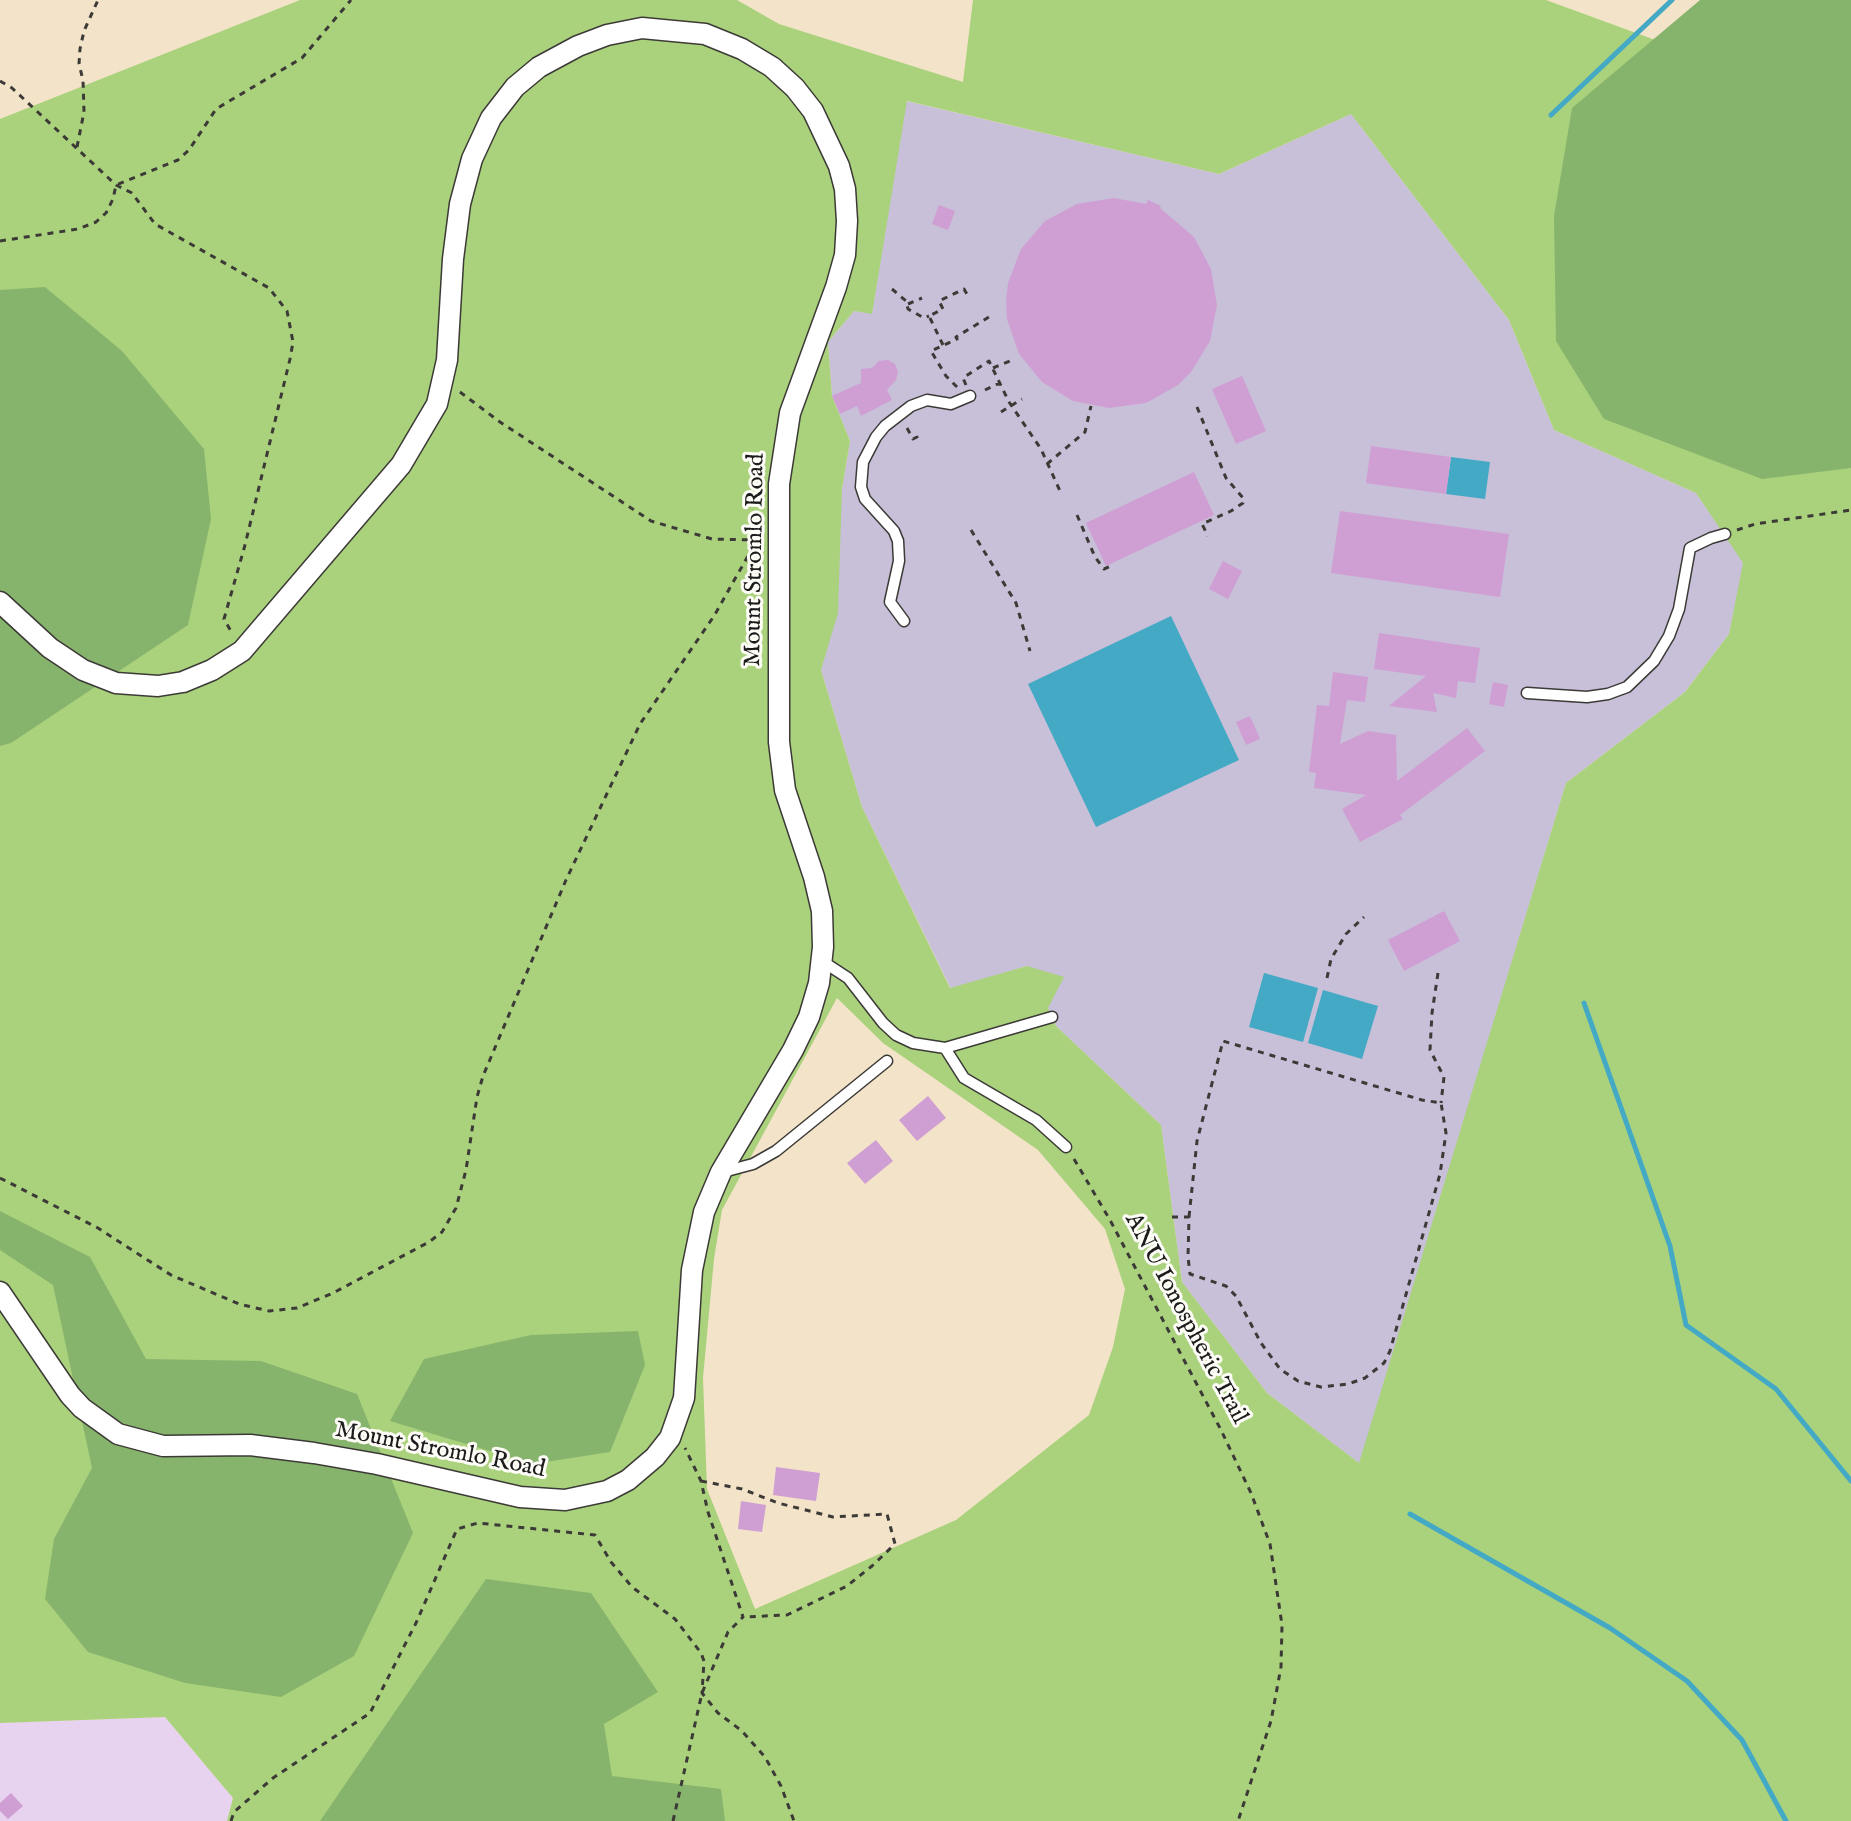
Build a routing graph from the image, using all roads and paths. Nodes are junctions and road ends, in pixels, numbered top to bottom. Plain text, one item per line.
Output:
1 (98, 0) edge
2 (351, 0) edge
3 (0, 81) edge
4 (77, 147) junction
5 (116, 185) junction
6 (0, 241) edge
7 (892, 289) dead end
8 (968, 296) dead end
9 (922, 298) dead end
10 (908, 304) junction
11 (929, 316) junction
12 (989, 317) dead end
13 (943, 345) junction
14 (1008, 357) dead end
15 (993, 368) junction
16 (946, 376) dead end
17 (442, 382) junction
18 (1000, 383) junction
19 (985, 390) dead end
20 (970, 396) joint
21 (1022, 399) dead end
22 (1012, 406) junction
23 (1091, 406) dead end
24 (1197, 407) dead end
25 (1001, 412) dead end
26 (905, 424) dead end
27 (916, 434) dead end
28 (1047, 464) junction
29 (1060, 491) dead end
30 (1851, 510) edge
31 (1077, 515) dead end
32 (971, 530) dead end
33 (1725, 534) joint
34 (1208, 536) dead end
35 (779, 538) junction
36 (757, 540) junction
37 (1111, 566) dead end
38 (0, 602) edge
39 (904, 621) dead end
40 (242, 651) junction
41 (1030, 651) dead end
42 (1527, 693) dead end
43 (1364, 917) dead end
44 (822, 961) junction
45 (1438, 973) dead end
46 (1327, 978) dead end
47 (1052, 1017) dead end
48 (945, 1048) junction
49 (887, 1061) dead end
50 (1441, 1103) junction
51 (1066, 1147) joint
52 (721, 1172) junction
53 (0, 1178) edge
54 (1172, 1217) dead end
55 (1189, 1217) junction
56 (0, 1292) edge
57 (675, 1427) junction
58 (701, 1481) junction
59 (743, 1617) junction
60 (702, 1693) junction
61 (231, 1821) edge
62 (673, 1821) edge
63 (794, 1821) edge
64 (1238, 1821) edge

1 - 4 path
2 - 5 path
3 - 4 path
4 - 5 path
5 - 6 path
5 - 40 path
7 - 10 path
8 - 11 path
9 - 10 path
10 - 11 path
11 - 13 path
12 - 13 path
13 - 16 path
14 - 15 path
15 - 18 path
15 - 20 path
17 - 35 street, Mount Stromlo Road
17 - 36 path
17 - 40 street, Mount Stromlo Road
18 - 19 path
18 - 22 path
20 - 39 lane
21 - 22 path
22 - 25 path
22 - 28 path
23 - 28 path
24 - 34 path
26 - 27 path
28 - 29 path
30 - 33 path
31 - 37 path
32 - 41 path
33 - 42 lane
35 - 36 path
35 - 44 street, Mount Stromlo Road
36 - 53 path
38 - 40 street, Mount Stromlo Road
43 - 46 path
44 - 48 lane
44 - 52 street, Mount Stromlo Road
45 - 50 path
47 - 48 lane
48 - 51 lane
49 - 52 lane
50 - 55 path
50 - 55 path
51 - 64 path, ANU Ionospheric Trail
52 - 57 street, Mount Stromlo Road
54 - 55 path
56 - 57 street, Mount Stromlo Road
57 - 58 path
58 - 59 path
58 - 59 path
59 - 60 path
60 - 61 path
60 - 62 path
60 - 63 path

